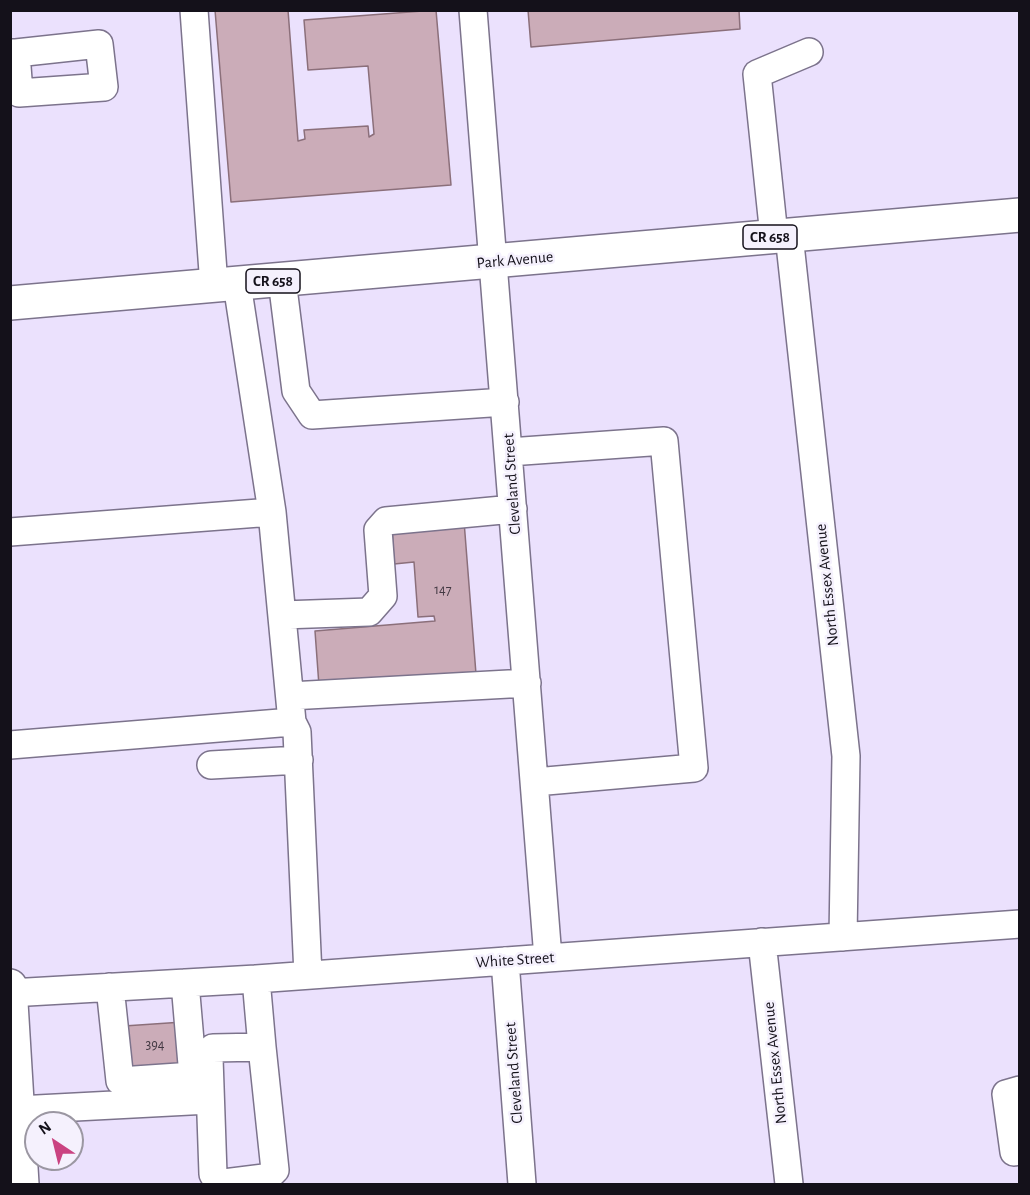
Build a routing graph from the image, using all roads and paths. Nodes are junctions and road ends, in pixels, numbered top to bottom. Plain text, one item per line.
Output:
1 (194, 10) edge
2 (473, 10) edge
3 (809, 52) dead end
4 (1020, 215) edge
5 (782, 235) junction
6 (494, 261) junction
7 (282, 280) junction
8 (225, 285) junction
9 (10, 303) edge
10 (505, 402) junction
11 (509, 452) junction
12 (513, 509) junction
13 (272, 512) junction
14 (10, 532) edge
15 (282, 615) junction
16 (527, 683) junction
17 (291, 709) junction
18 (10, 745) edge
19 (298, 760) junction
20 (211, 765) dead end
21 (535, 782) junction
22 (1020, 924) edge
23 (843, 937) junction
24 (762, 942) junction
25 (548, 958) junction
26 (506, 961) junction
27 (308, 975) junction
28 (256, 979) junction
29 (185, 983) junction
30 (10, 986) edge
31 (110, 987) junction
32 (11, 993) edge
33 (262, 1047) junction
34 (1020, 1090) edge
35 (209, 1100) junction
36 (18, 1110) junction
37 (1020, 1151) edge
38 (22, 1185) edge
39 (522, 1185) edge
40 (789, 1185) edge

1 - 8 street
2 - 6 street, Cleveland Street
3 - 5 street, North Essex Avenue
4 - 5 main road, Park Avenue / CR 658
5 - 6 main road, Park Avenue / CR 658
5 - 23 street, North Essex Avenue
6 - 7 main road, Park Avenue / CR 658
6 - 10 street, Cleveland Street
7 - 8 main road, Park Avenue / CR 658
7 - 10 street
8 - 9 main road, Park Avenue / CR 658
8 - 13 street
10 - 11 street, Cleveland Street
11 - 12 street, Cleveland Street
11 - 21 street
12 - 15 street
12 - 16 street, Cleveland Street
13 - 14 street
13 - 15 street
15 - 17 street
16 - 17 street
16 - 21 street, Cleveland Street
17 - 18 street
17 - 19 street
19 - 20 street
19 - 27 street
21 - 25 street, Cleveland Street
22 - 23 street, White Street
23 - 24 street, White Street
24 - 25 street, White Street
24 - 40 street, North Essex Avenue
25 - 26 street, White Street
26 - 27 street, White Street
26 - 39 street, Cleveland Street
27 - 28 street, White Street
28 - 29 street, White Street
28 - 33 street
29 - 31 street, White Street
29 - 31 street
30 - 32 main road
31 - 32 street, White Street
32 - 36 main road
33 - 35 street
33 - 35 street
34 - 37 street
35 - 36 street
36 - 38 main road

